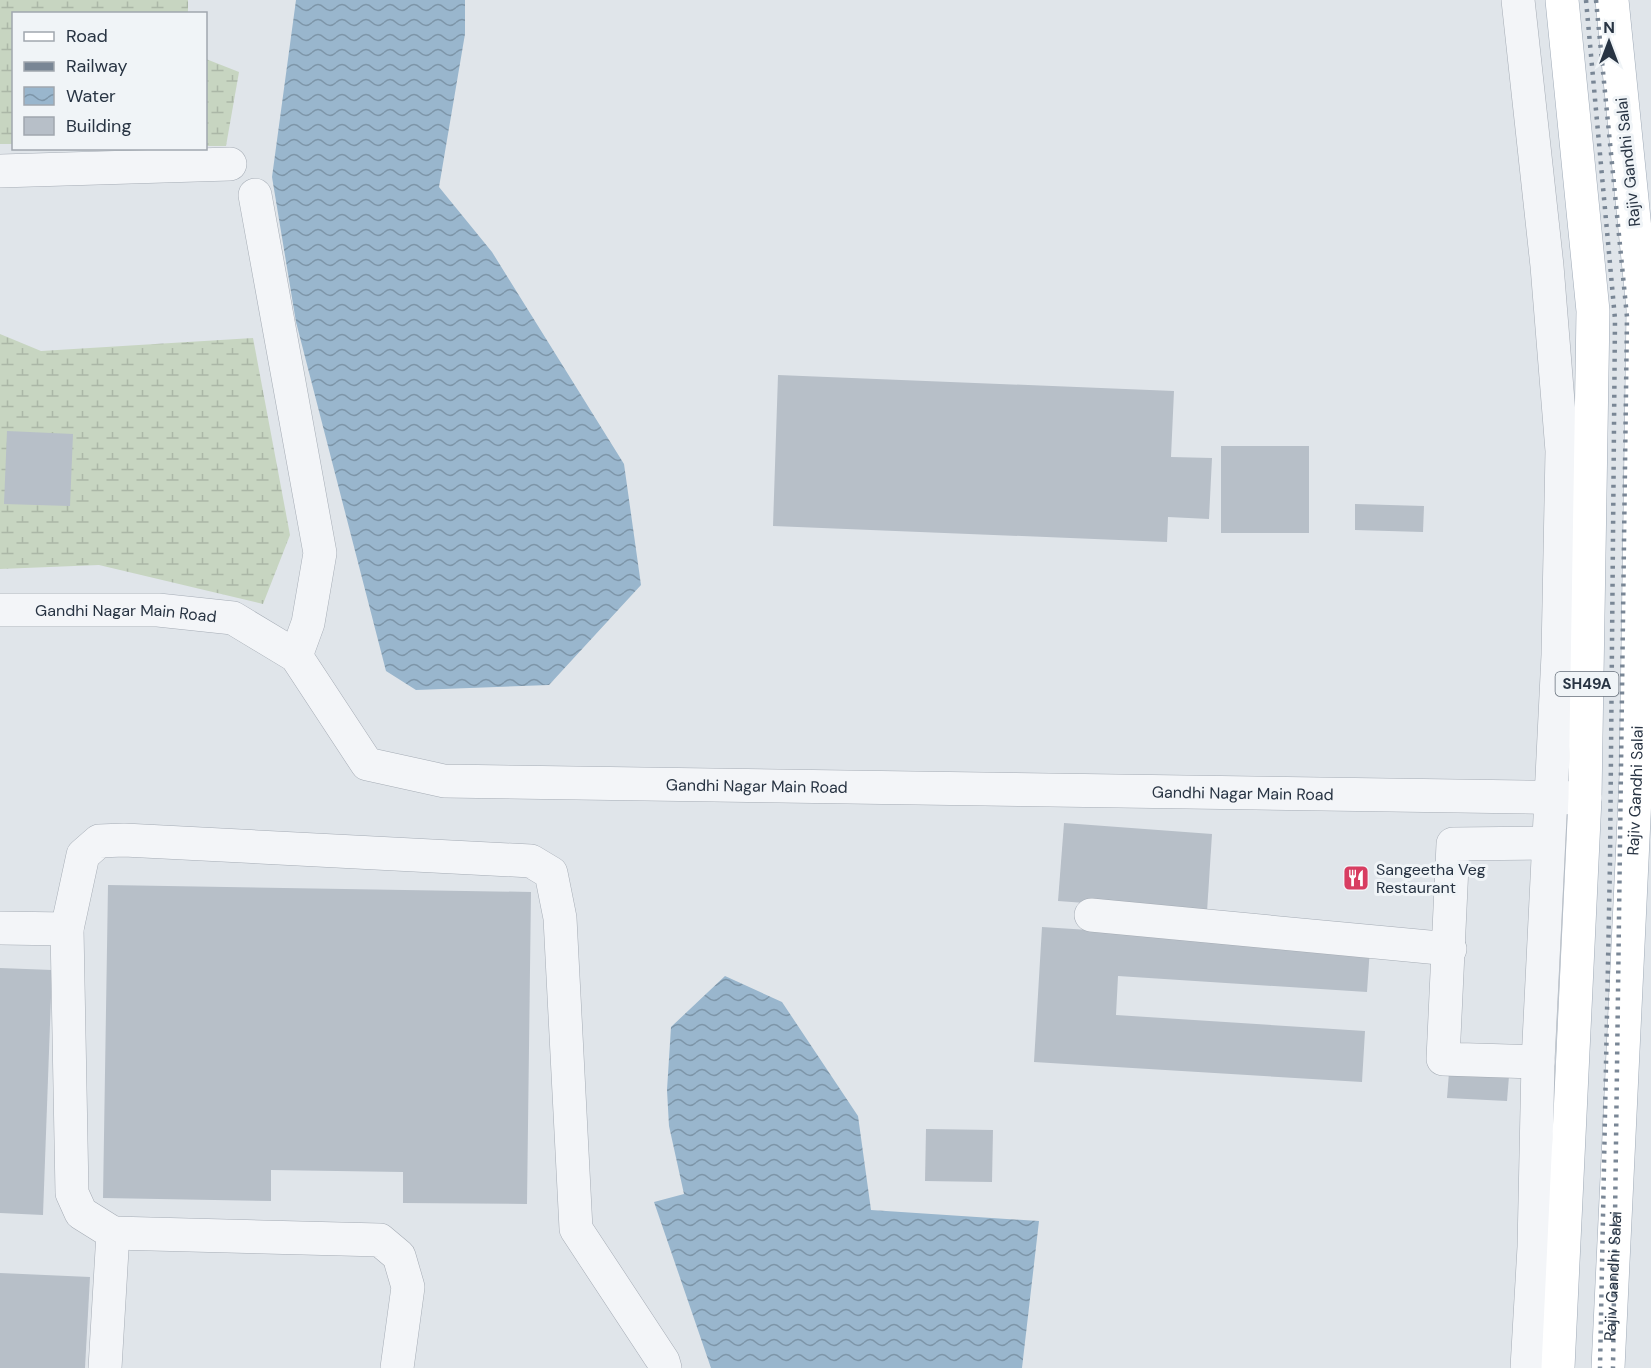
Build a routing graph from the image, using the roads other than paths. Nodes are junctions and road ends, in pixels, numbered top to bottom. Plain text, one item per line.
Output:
1 (1518, 0) edge
2 (1562, 0) edge
3 (1612, 0) edge
4 (230, 164) dead end
5 (0, 171) edge
6 (255, 195) dead end
7 (0, 610) edge
8 (296, 656) junction
9 (1643, 783) edge
10 (1550, 798) junction
11 (1585, 798) junction
12 (1548, 843) junction
13 (1091, 915) dead end
14 (0, 928) edge
15 (67, 928) junction
16 (1449, 949) junction
17 (1538, 1062) junction
18 (113, 1233) junction
19 (105, 1368) edge
20 (397, 1368) edge
21 (664, 1368) edge
22 (1527, 1368) edge
23 (1558, 1368) edge
24 (1608, 1368) edge

1 - 10 street
2 - 11 main road, SH49A
3 - 9 main road, Rajiv Gandhi Salai / SH49A
4 - 5 street
6 - 8 street
7 - 8 street, Gandhi Nagar Main Road
8 - 10 street, Gandhi Nagar Main Road
9 - 24 main road, Rajiv Gandhi Salai / SH49A
10 - 11 street, Gandhi Nagar Main Road
10 - 12 street
11 - 23 main road, SH49A
12 - 16 street
12 - 17 street
13 - 16 street
14 - 15 street
15 - 18 street
15 - 21 street
16 - 17 street
17 - 22 street
18 - 19 street
18 - 20 street

